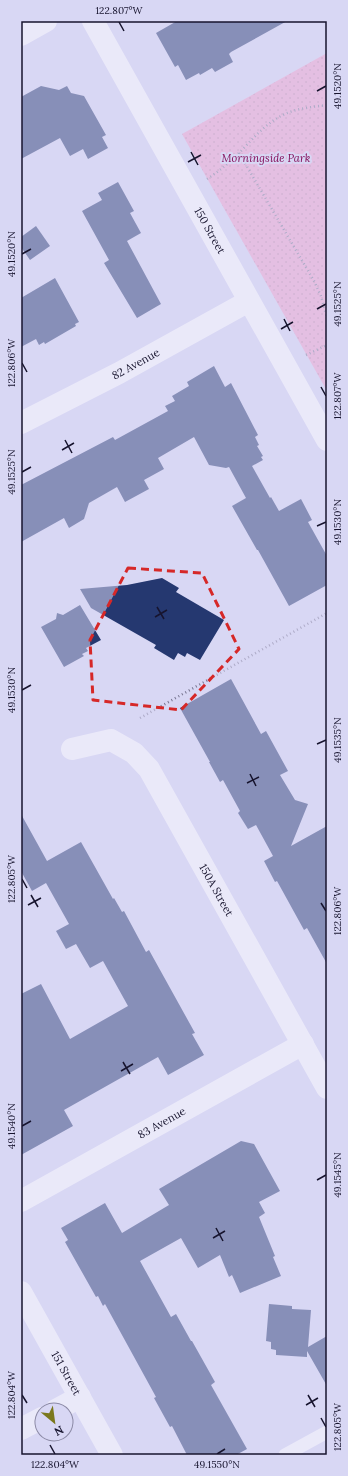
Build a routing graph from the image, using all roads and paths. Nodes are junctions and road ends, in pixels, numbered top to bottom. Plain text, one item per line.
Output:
1 (46, 21) edge
2 (93, 21) edge
3 (21, 35) edge
4 (327, 105) edge
5 (239, 153) junction
6 (205, 181) dead end
7 (248, 301) junction
8 (327, 318) edge
9 (327, 345) edge
10 (302, 356) dead end
11 (21, 423) edge
12 (327, 440) edge
13 (327, 613) edge
14 (140, 718) dead end
15 (72, 749) dead end
16 (303, 1044) junction
17 (327, 1088) edge
18 (21, 1201) edge
19 (21, 1292) edge
20 (80, 1397) junction
21 (71, 1402) edge
22 (34, 1422) edge
23 (21, 1429) edge
24 (327, 1432) edge
25 (112, 1455) edge
26 (285, 1455) edge

1 - 3 street
2 - 7 street, 150 Street
4 - 5 path
5 - 6 path
5 - 8 path
7 - 11 street, 82 Avenue
7 - 12 street, 150 Street
9 - 10 path
13 - 14 path
15 - 16 street, 150A Street
16 - 17 street, 150A Street
16 - 18 street, 83 Avenue
19 - 20 street, 151 Street
20 - 21 street
20 - 25 street, 151 Street
22 - 23 street
24 - 26 lane

